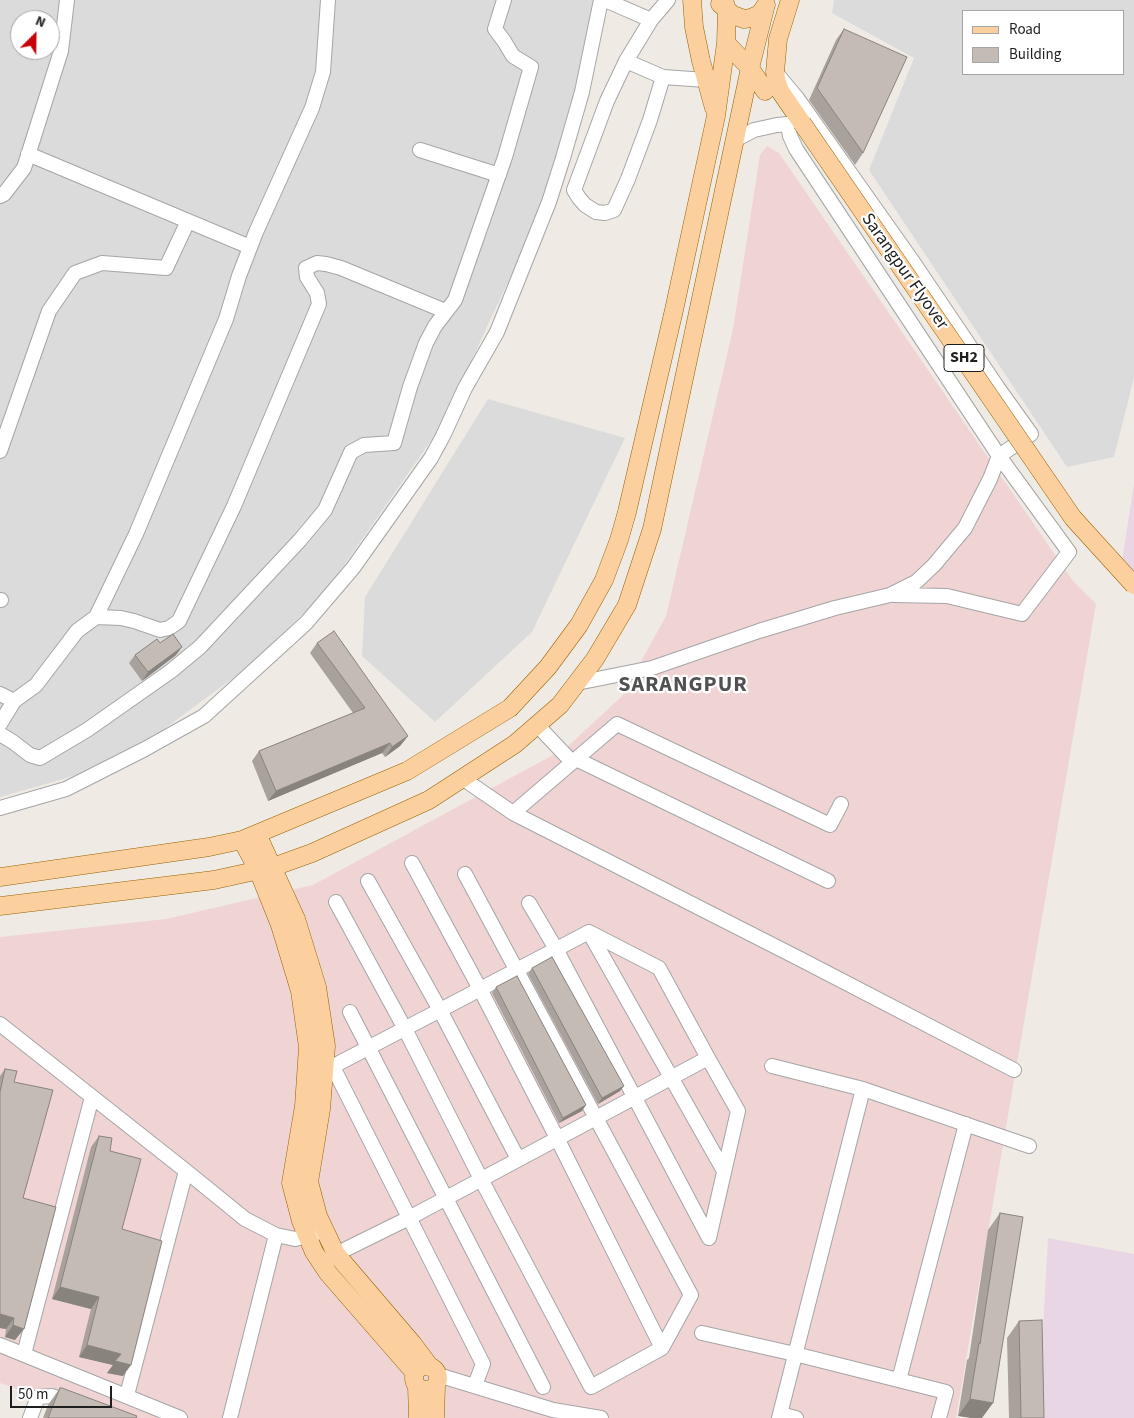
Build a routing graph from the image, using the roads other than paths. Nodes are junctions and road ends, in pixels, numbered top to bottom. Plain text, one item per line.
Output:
1 (68, 0) edge
2 (328, 0) edge
3 (504, 0) edge
4 (601, 0) edge
5 (606, 0) edge
6 (668, 0) edge
7 (692, 0) edge
8 (790, 0) edge
9 (723, 3) edge
10 (766, 4) edge
11 (652, 20) junction
12 (726, 42) junction
13 (626, 61) junction
14 (750, 68) junction
15 (663, 77) junction
16 (706, 80) junction
17 (772, 82) junction
18 (716, 116) junction
19 (795, 124) junction
20 (735, 140) junction
21 (420, 150) dead end
22 (28, 154) junction
23 (499, 175) junction
24 (0, 196) edge
25 (188, 221) junction
26 (250, 247) junction
27 (445, 311) junction
28 (0, 451) edge
29 (999, 456) junction
30 (1134, 585) edge
31 (890, 595) junction
32 (96, 617) junction
33 (577, 682) junction
34 (0, 694) edge
35 (14, 702) junction
36 (0, 724) edge
37 (537, 725) junction
38 (0, 734) edge
39 (574, 761) junction
40 (462, 778) junction
41 (841, 804) dead end
42 (0, 808) edge
43 (513, 813) junction
44 (249, 837) junction
45 (412, 863) dead end
46 (265, 868) junction
47 (465, 874) dead end
48 (0, 877) edge
49 (368, 881) dead end
50 (828, 881) dead end
51 (336, 902) dead end
52 (529, 903) dead end
53 (0, 906) edge
54 (589, 932) junction
55 (556, 949) junction
56 (517, 970) junction
57 (480, 989) junction
58 (440, 1010) junction
59 (350, 1012) dead end
60 (0, 1024) edge
61 (405, 1029) junction
62 (368, 1048) junction
63 (708, 1058) junction
64 (772, 1066) dead end
65 (328, 1069) junction
66 (1014, 1070) dead end
67 (671, 1078) junction
68 (863, 1089) junction
69 (92, 1097) junction
70 (633, 1098) junction
71 (596, 1117) junction
72 (966, 1124) junction
73 (557, 1138) junction
74 (1029, 1146) dead end
75 (518, 1159) junction
76 (186, 1171) junction
77 (724, 1171) junction
78 (481, 1179) junction
79 (445, 1198) junction
80 (408, 1218) junction
81 (324, 1229) junction
82 (276, 1235) junction
83 (307, 1236) junction
84 (336, 1254) junction
85 (702, 1333) dead end
86 (0, 1344) edge
87 (662, 1348) junction
88 (24, 1354) junction
89 (794, 1354) junction
90 (427, 1377) junction
91 (898, 1380) junction
92 (475, 1386) junction
93 (543, 1387) dead end
94 (127, 1395) junction
95 (85, 1408) edge
96 (779, 1416) edge
97 (30, 1418) edge
98 (180, 1418) edge
99 (230, 1418) edge
100 (418, 1418) edge
101 (436, 1418) edge
102 (601, 1418) edge
103 (796, 1418) edge
104 (939, 1418) edge

1 - 22 street
2 - 26 street
3 - 23 street
4 - 42 street
5 - 11 street
6 - 11 street
7 - 16 main road
8 - 17 main road
9 - 10 main road
9 - 12 main road
10 - 14 main road
11 - 13 street
12 - 14 main road, Sarangpur Flyover
12 - 18 main road
13 - 15 street
13 - 15 street
14 - 17 main road, Sarangpur Flyover
14 - 20 main road
15 - 16 street
16 - 18 main road
17 - 19 main road, Sarangpur Flyover / SH2
17 - 29 street
18 - 44 main road
19 - 20 street
19 - 29 street
19 - 30 main road, Sarangpur Flyover / SH2, bridge
20 - 33 main road
21 - 23 street
22 - 24 street
22 - 25 street
23 - 27 street
25 - 26 street
25 - 28 street
26 - 32 street
27 - 32 street
27 - 38 street
29 - 31 street
29 - 31 street
31 - 33 street
32 - 35 street
33 - 37 main road
34 - 35 street
35 - 36 street
37 - 39 street
37 - 40 main road
39 - 41 street
39 - 43 street
39 - 50 street
40 - 43 street
40 - 46 main road
43 - 66 street
44 - 46 main road
44 - 48 main road
45 - 57 street
46 - 53 main road
46 - 65 main road
46 - 83 main road
47 - 56 street
49 - 58 street
51 - 61 street
52 - 55 street
54 - 55 street
54 - 63 street
54 - 67 street
55 - 56 street
55 - 70 street
56 - 57 street
56 - 71 street
57 - 58 street
57 - 73 street
58 - 61 street
58 - 75 street
59 - 62 street
60 - 69 street
61 - 62 street
61 - 78 street
62 - 65 street
62 - 79 street
63 - 67 street
63 - 77 street
64 - 68 street
65 - 80 street
65 - 81 main road
67 - 70 street
67 - 77 street
68 - 72 street
68 - 89 street
69 - 76 street
69 - 88 street
70 - 71 street
70 - 77 street
71 - 73 street
71 - 87 street
72 - 74 street
72 - 91 street
73 - 75 street
73 - 87 street
75 - 78 street
76 - 82 street
76 - 94 street
78 - 79 street
78 - 87 street
79 - 80 street
79 - 93 street
80 - 84 street
80 - 92 street
81 - 83 street
81 - 84 main road
82 - 83 street
82 - 99 street
83 - 90 main road
84 - 90 main road
85 - 89 street
86 - 88 street
88 - 94 street
89 - 91 street
89 - 96 street
90 - 92 street
90 - 100 main road
90 - 101 main road
91 - 104 street
92 - 102 street
94 - 98 street
95 - 97 street
96 - 103 street

